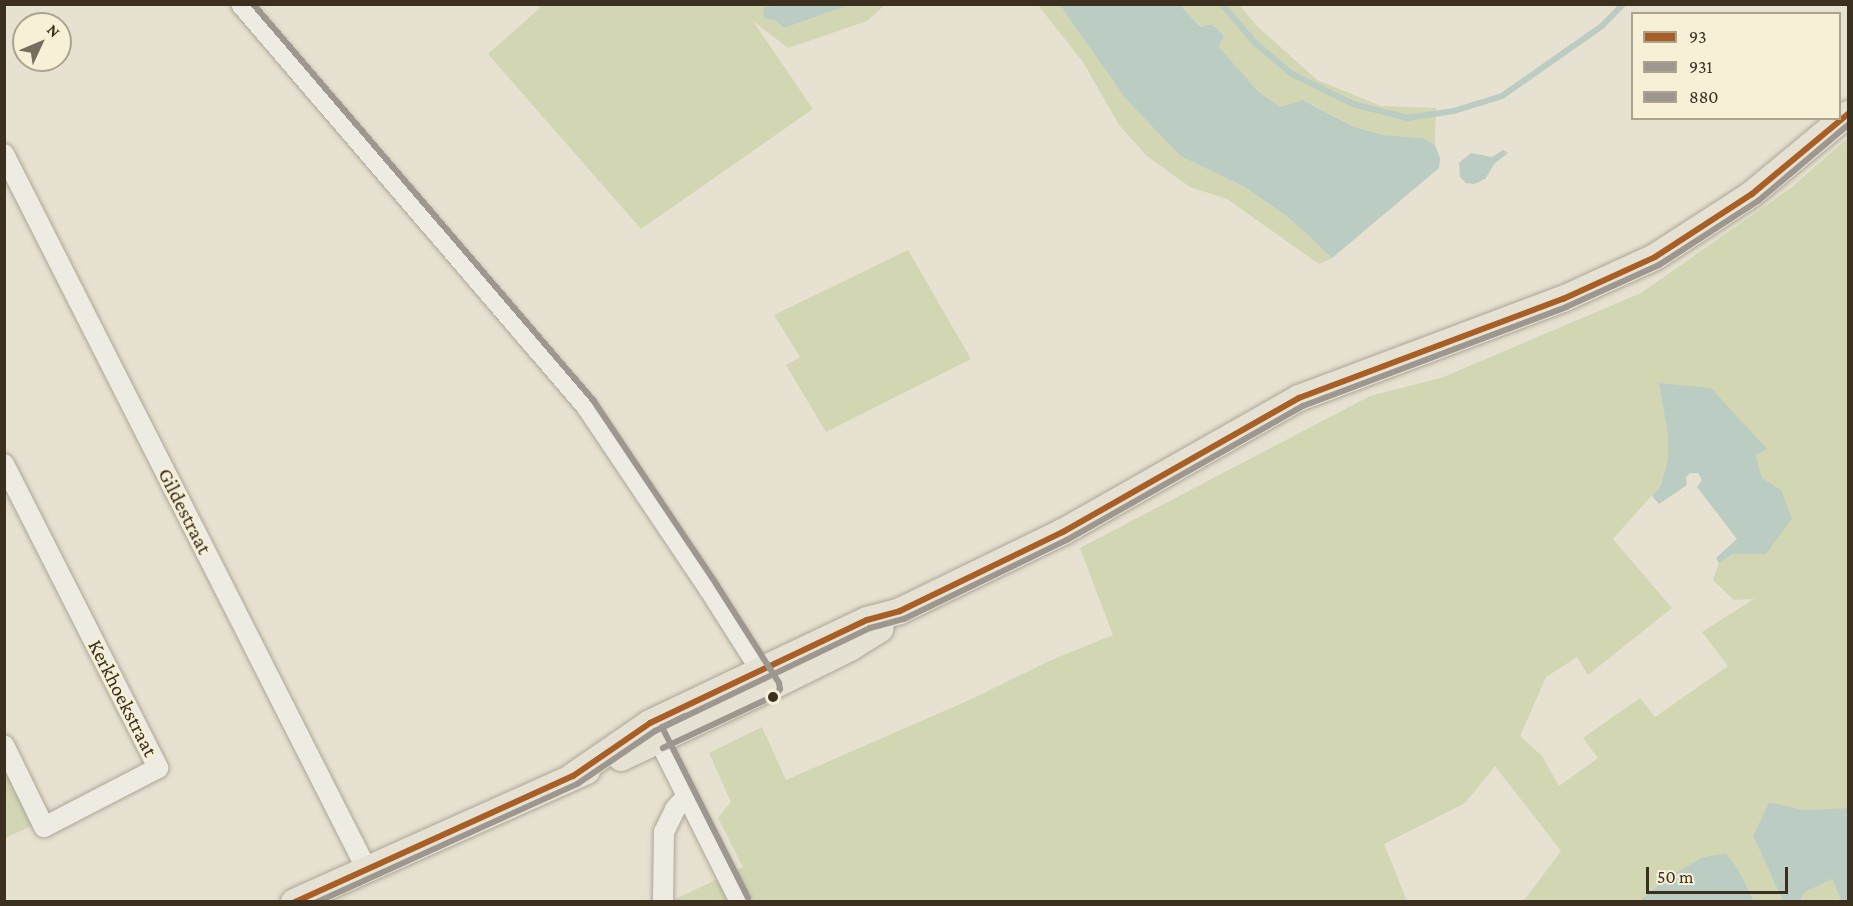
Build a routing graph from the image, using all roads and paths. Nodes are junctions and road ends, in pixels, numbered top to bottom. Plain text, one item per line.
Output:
1 (241, 4) edge
2 (1841, 120) edge
3 (4, 154) edge
4 (4, 464) edge
5 (766, 679) junction
6 (655, 732) junction
7 (4, 745) edge
8 (687, 796) junction
9 (366, 868) junction
10 (294, 902) edge
11 (663, 902) edge
12 (740, 902) edge

1 - 5 street
2 - 5 main road
3 - 9 street, Gildestraat
4 - 7 street, Kerkhoekstraat
5 - 6 main road
6 - 8 street
6 - 9 main road
8 - 11 street
8 - 12 street
9 - 10 main road

